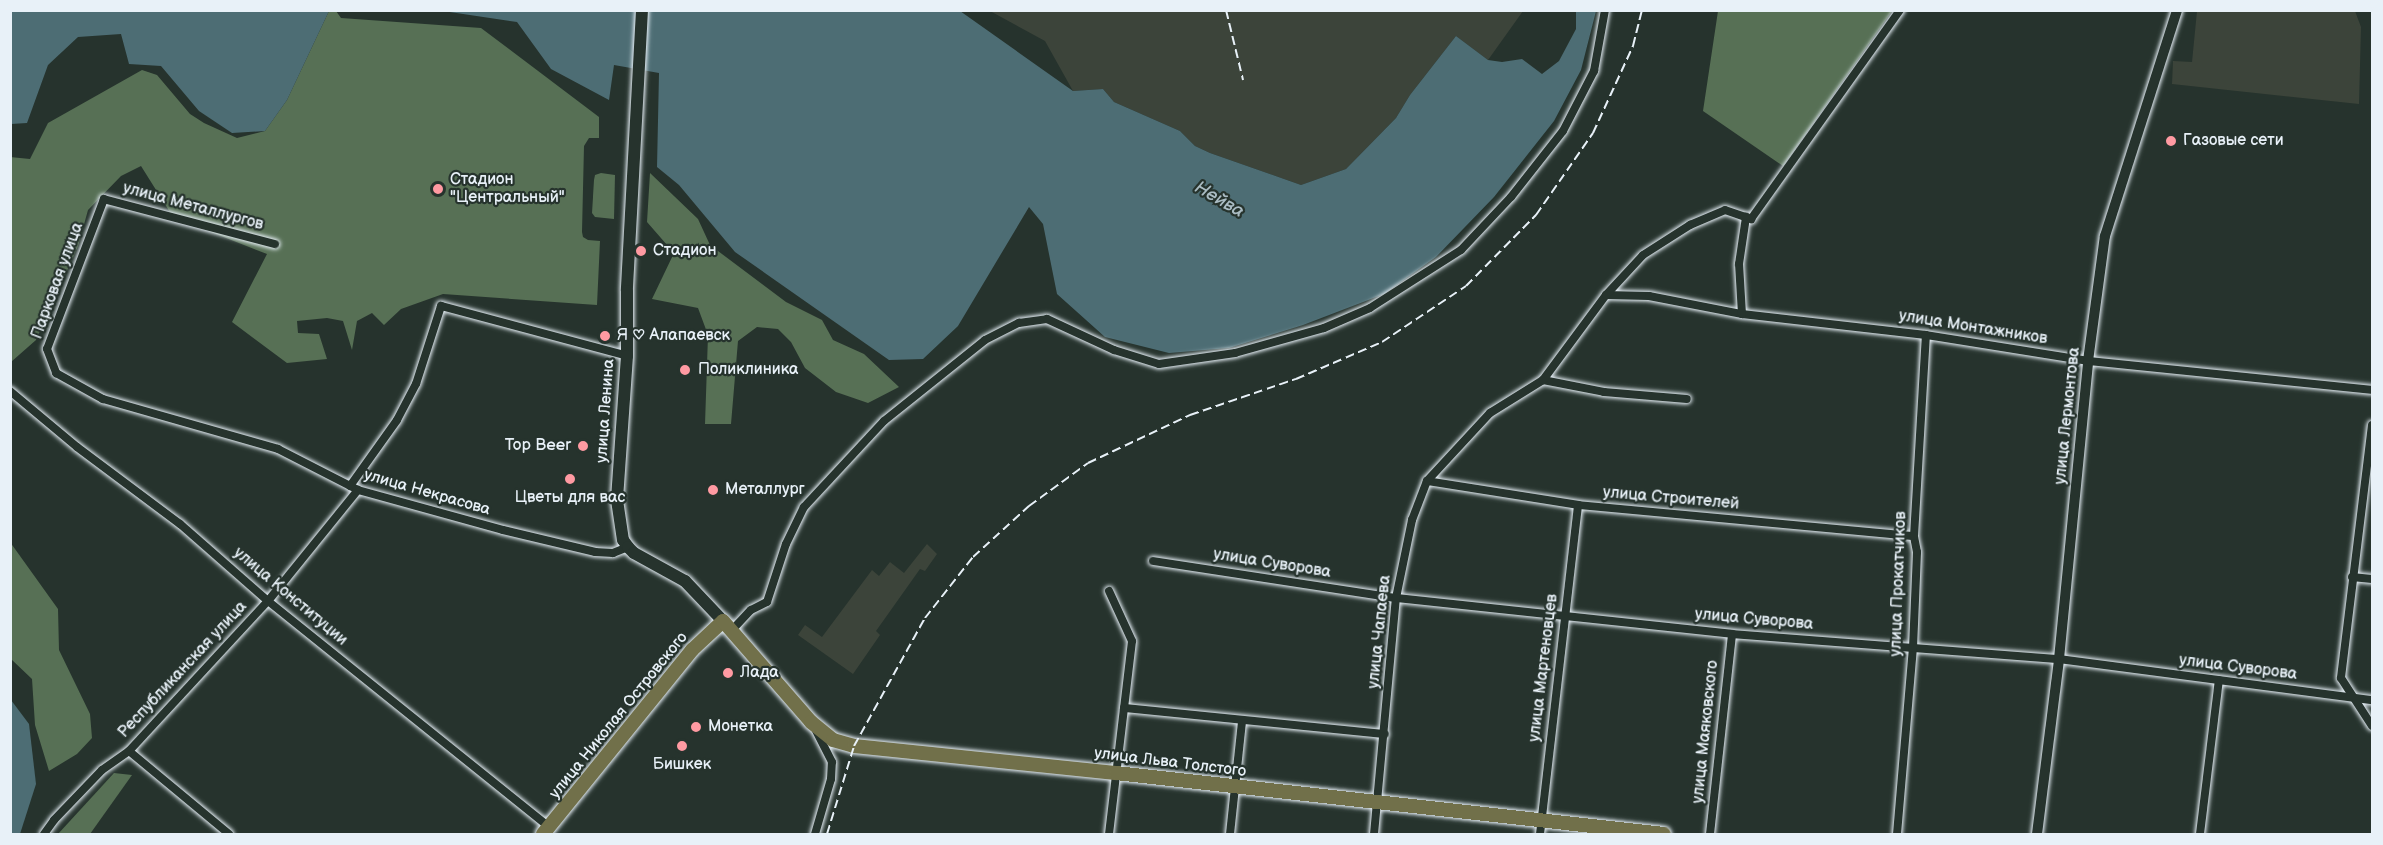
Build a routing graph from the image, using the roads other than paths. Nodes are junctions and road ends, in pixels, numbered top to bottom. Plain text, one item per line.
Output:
1 (642, 10) edge
2 (1605, 10) edge
3 (1900, 10) edge
4 (2177, 10) edge
5 (104, 199) joint
6 (1746, 217) junction
7 (275, 244) dead end
8 (1606, 295) junction
9 (1742, 314) junction
10 (1926, 334) junction
11 (627, 356) junction
12 (2088, 361) junction
13 (56, 373) joint
14 (1543, 380) junction
15 (2373, 390) edge
16 (10, 391) edge
17 (1687, 399) dead end
18 (2373, 425) edge
19 (1427, 481) junction
20 (354, 488) junction
21 (1578, 505) junction
22 (1914, 536) junction
23 (628, 547) junction
24 (1153, 561) dead end
25 (2352, 577) junction
26 (2373, 579) edge
27 (1110, 591) dead end
28 (1396, 598) junction
29 (268, 601) junction
30 (1566, 616) junction
31 (728, 625) junction
32 (1732, 634) junction
33 (1913, 648) junction
34 (2059, 659) junction
35 (2219, 680) junction
36 (2354, 698) junction
37 (2373, 700) edge
38 (1124, 708) junction
39 (1242, 721) junction
40 (811, 722) junction
41 (2373, 726) edge
42 (1385, 734) junction
43 (129, 751) junction
44 (1116, 772) junction
45 (1235, 787) junction
46 (1378, 802) junction
47 (1540, 828) edge
48 (546, 831) edge
49 (44, 834) edge
50 (229, 834) edge
51 (815, 834) edge
52 (1109, 834) edge
53 (1230, 834) edge
54 (1374, 834) edge
55 (1664, 834) edge
56 (1710, 834) edge
57 (1897, 834) edge
58 (2037, 834) edge
59 (2200, 834) edge

1 - 11 main road, улица Ленина
2 - 31 street
3 - 6 street
4 - 12 street, улица Лермонтова
5 - 7 street, улица Металлургов
5 - 13 street, Парковая улица
6 - 8 street, улица Чапаева
6 - 9 street
8 - 9 street, улица Монтажников
8 - 14 street, улица Чапаева
9 - 10 street, улица Монтажников
10 - 12 street, улица Монтажников
10 - 22 street, улица Прокатчиков
11 - 20 street, Республиканская улица
11 - 23 main road, улица Ленина
12 - 15 street, улица Монтажников
12 - 34 street, улица Лермонтова
13 - 20 street, улица Некрасова
14 - 17 street
14 - 19 street, улица Чапаева
16 - 29 street, улица Конституции
18 - 25 street
19 - 21 street, улица Строителей
19 - 28 street, улица Чапаева
20 - 23 street, улица Некрасова
20 - 29 street, Республиканская улица
21 - 22 street, улица Строителей
21 - 30 street, улица Мартеновцев
22 - 33 street, улица Прокатчиков
23 - 31 main road
24 - 28 street, улица Суворова
25 - 26 street
25 - 36 street
27 - 38 street
28 - 30 street, улица Суворова
28 - 42 street, улица Чапаева
29 - 43 street, Республиканская улица
29 - 48 street, улица Конституции
30 - 32 street, улица Суворова
30 - 47 street, улица Мартеновцев
31 - 40 main road, улица Льва Толстого
31 - 48 main road, улица Николая Островского
32 - 33 street, улица Суворова
32 - 56 street, улица Маяковского
33 - 34 street, улица Суворова
33 - 57 street, улица Прокатчиков
34 - 35 street, улица Суворова
34 - 58 street, улица Лермонтова
35 - 36 street, улица Суворова
35 - 59 street
36 - 37 street, улица Суворова
36 - 41 street
38 - 39 street
38 - 44 street
39 - 42 street
39 - 45 street
40 - 44 main road, улица Льва Толстого
40 - 51 street
42 - 46 street, улица Чапаева
43 - 49 street, Республиканская улица
43 - 50 street
44 - 45 main road, улица Льва Толстого
44 - 52 street
45 - 46 main road, улица Льва Толстого
45 - 53 street
46 - 47 main road, улица Льва Толстого
46 - 54 street, улица Чапаева
47 - 55 main road, улица Льва Толстого

